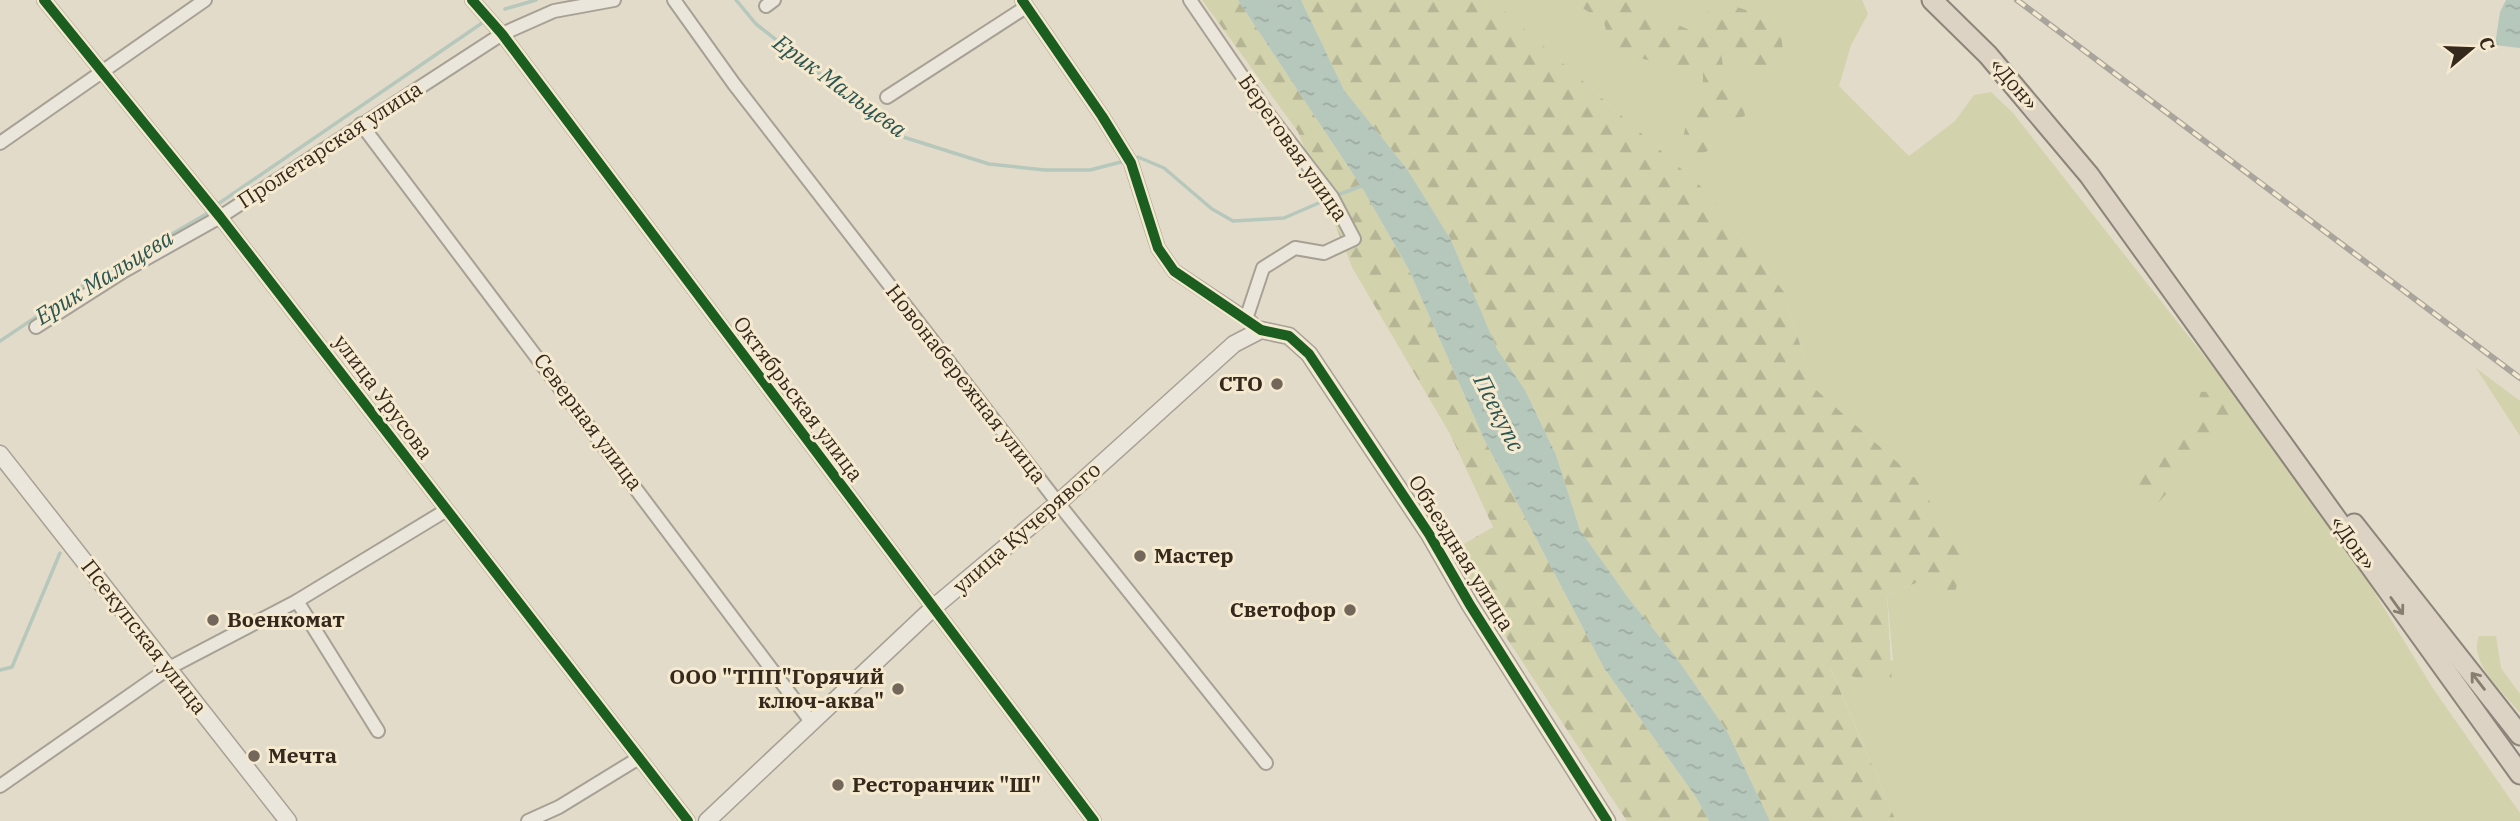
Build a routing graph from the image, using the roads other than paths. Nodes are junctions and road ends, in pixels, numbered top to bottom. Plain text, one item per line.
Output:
1 (44, 0) edge
2 (205, 0) edge
3 (472, 0) edge
4 (614, 0) edge
5 (674, 0) edge
6 (1190, 0) edge
7 (1932, 0) edge
8 (1024, 3) edge
9 (556, 5) edge
10 (502, 34) junction
11 (104, 70) junction
12 (887, 97) dead end
13 (361, 124) junction
14 (0, 143) edge
15 (220, 217) junction
16 (2187, 311) junction
17 (1246, 319) junction
18 (36, 327) dead end
19 (1261, 330) junction
20 (0, 454) edge
21 (1058, 503) junction
22 (446, 511) junction
23 (297, 601) junction
24 (933, 608) junction
25 (169, 668) junction
26 (812, 723) junction
27 (378, 731) dead end
28 (2489, 734) junction
29 (2520, 735) edge
30 (639, 758) junction
31 (1266, 763) dead end
32 (2520, 774) edge
33 (2520, 782) edge
34 (0, 786) edge
35 (288, 821) edge
36 (528, 821) edge
37 (688, 821) edge
38 (707, 821) edge
39 (1094, 821) edge
40 (1607, 821) edge

1 - 11 street, улица Урусова
2 - 11 street
3 - 10 street, Октябрьская улица
4 - 9 street, Пролетарская улица
5 - 21 street, Новонабережная улица
6 - 17 street, Береговая улица
7 - 16 highway, «Дон»
8 - 12 street
8 - 17 street
9 - 10 street, Пролетарская улица
10 - 13 street, Пролетарская улица
10 - 24 street, Октябрьская улица
11 - 14 street
11 - 15 street, улица Урусова
13 - 15 street, Пролетарская улица
13 - 26 street, Северная улица
15 - 18 street, Пролетарская улица
15 - 22 street, улица Урусова
16 -> 28 highway, «Дон»
29 -> 16 highway, «Дон»
17 - 19 street
19 - 21 street, улица Кучерявого
19 - 40 street, Объездная улица
20 - 25 street, Псекупская улица
21 - 24 street, улица Кучерявого
21 - 31 street, Новонабережная улица
22 - 23 street
22 - 30 street, улица Урусова
23 - 25 street
23 - 27 street
24 - 26 street, улица Кучерявого
24 - 39 street, Октябрьская улица
25 - 34 street
25 - 35 street, Псекупская улица
26 - 38 street, улица Кучерявого
28 - 32 highway, «Дон»
28 - 33 street
30 - 36 street
30 - 37 street, улица Урусова

